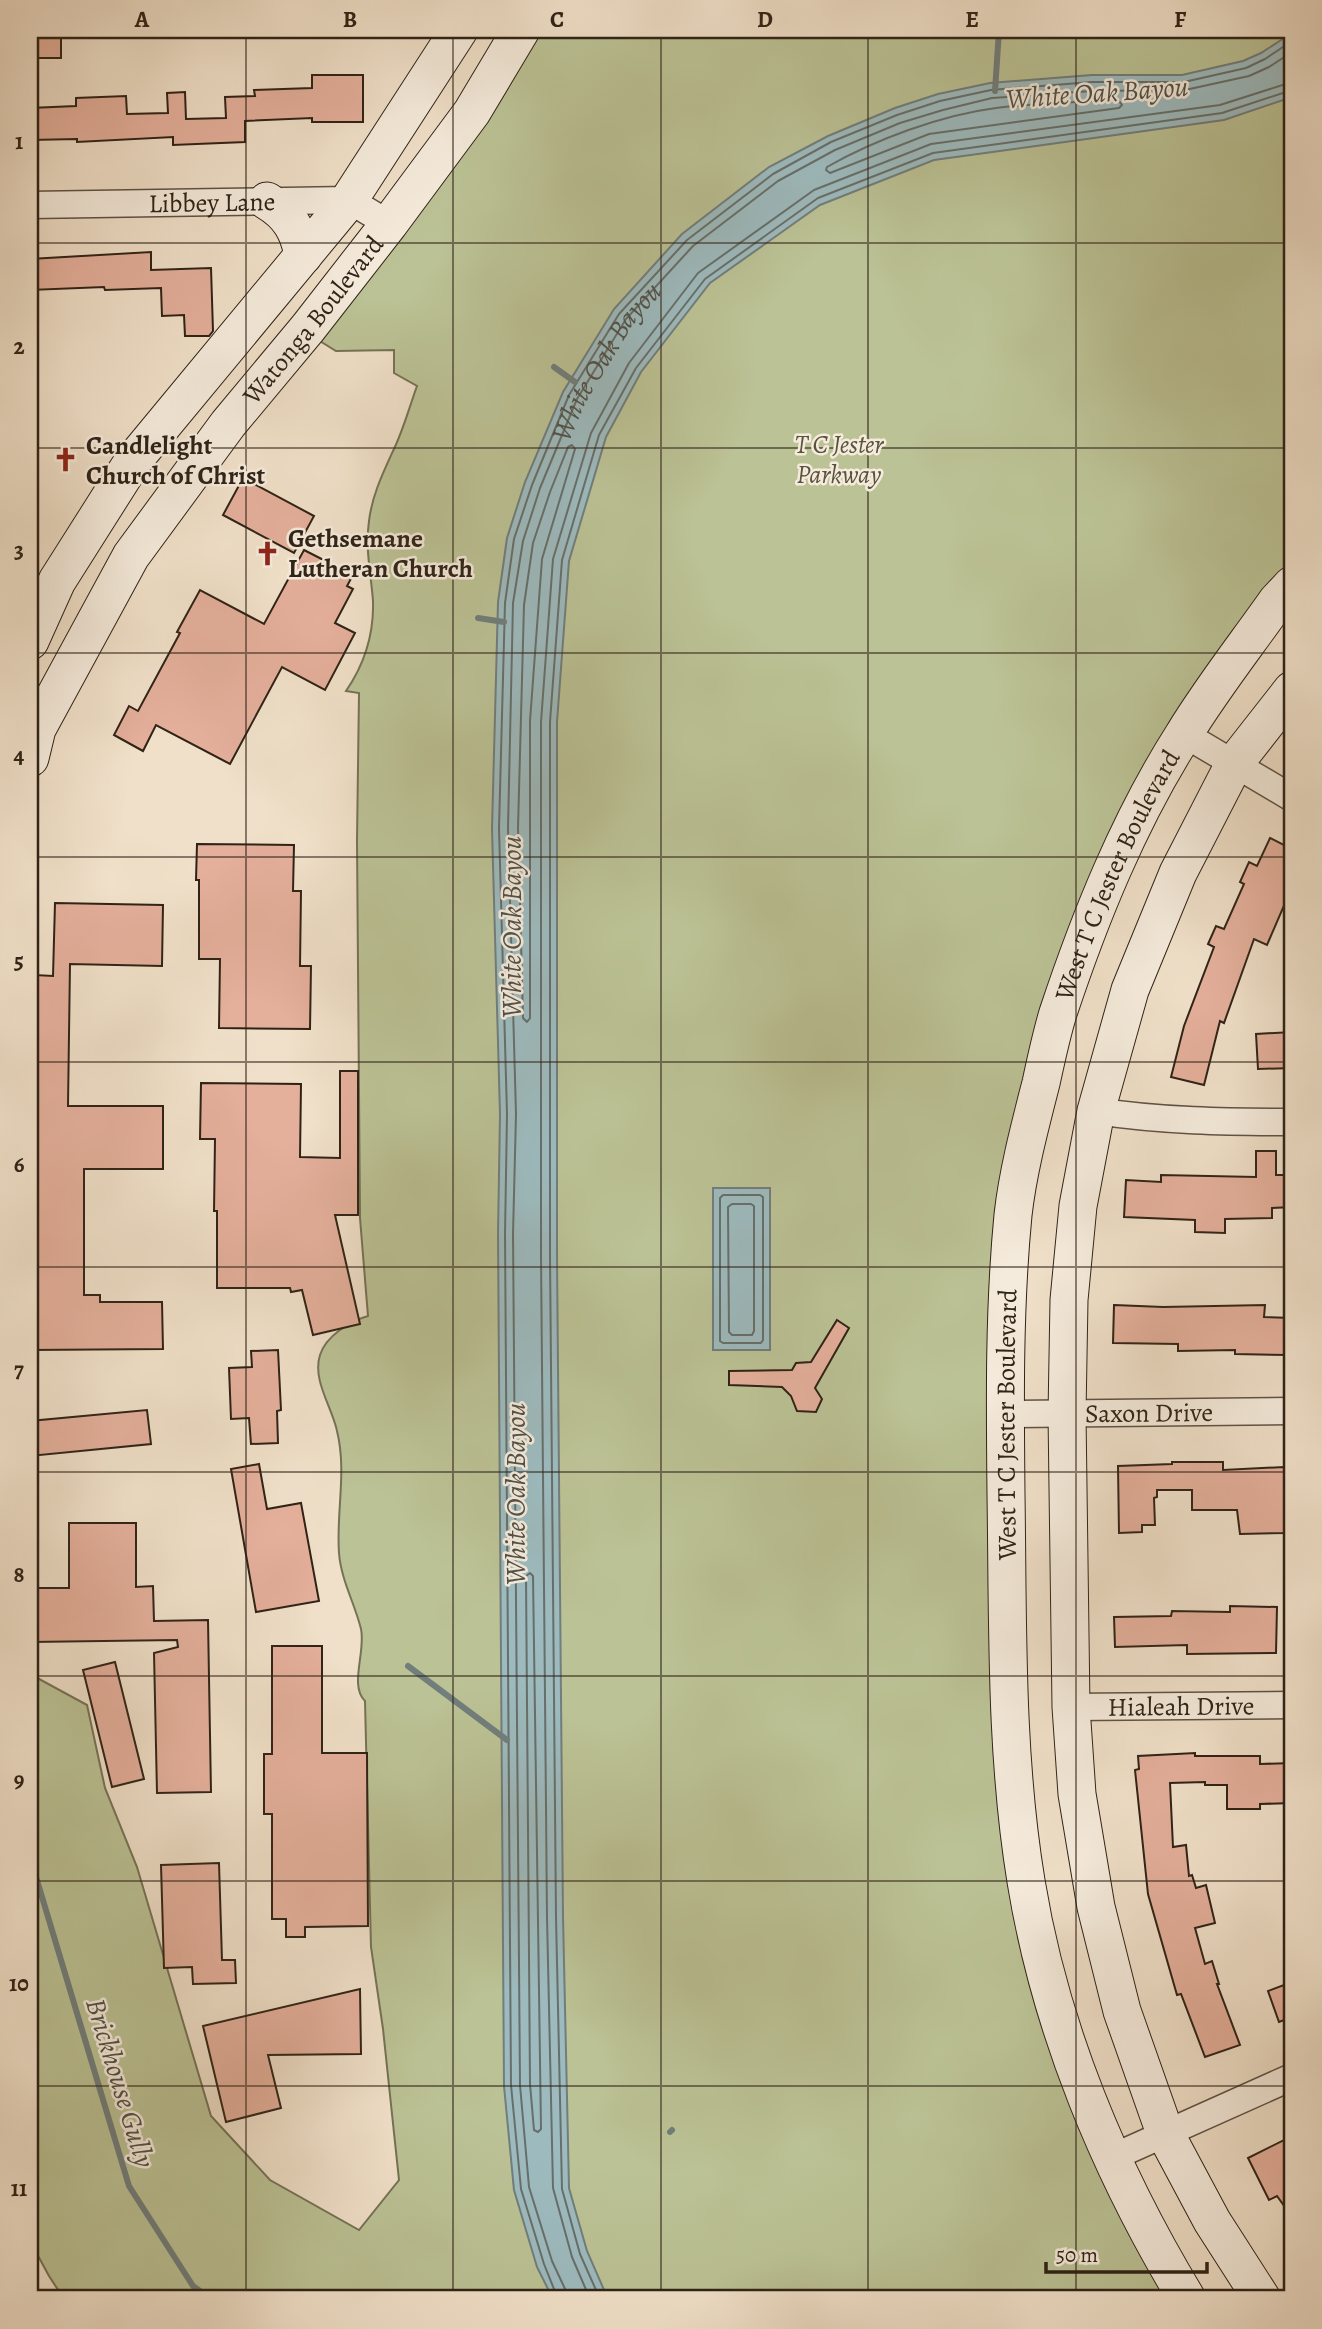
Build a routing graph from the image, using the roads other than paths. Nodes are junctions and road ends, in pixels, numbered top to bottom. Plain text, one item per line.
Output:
1 (459, 30) edge
2 (521, 30) edge
3 (349, 200) junction
4 (267, 201) junction
5 (30, 205) edge
6 (389, 224) junction
7 (303, 256) junction
8 (1292, 585) edge
9 (30, 640) edge
10 (1292, 690) edge
11 (1184, 734) junction
12 (30, 758) edge
13 (1234, 764) junction
14 (1292, 798) edge
15 (1096, 1111) junction
16 (1292, 1122) edge
17 (1292, 1411) edge
18 (1005, 1414) junction
19 (1067, 1414) junction
20 (1292, 1705) edge
21 (1071, 1707) junction
22 (1292, 2077) edge
23 (1165, 2133) junction
24 (1111, 2158) junction
25 (1187, 2299) edge
26 (1262, 2299) edge

1 - 3 main road, Watonga Boulevard
2 - 6 main road, Watonga Boulevard
3 - 4 street, Libbey Lane
3 - 6 street
3 - 7 main road, Watonga Boulevard
4 - 5 street, Libbey Lane
4 - 7 main road
6 - 12 main road, Watonga Boulevard
7 - 9 main road, Watonga Boulevard
8 - 11 main road, West T C Jester Boulevard
10 - 13 main road, West T C Jester Boulevard
11 - 13 street
11 - 18 main road, West T C Jester Boulevard
13 - 14 street
13 - 15 main road, West T C Jester Boulevard
15 - 16 street
15 - 19 main road, West T C Jester Boulevard
17 - 19 street, Saxon Drive
18 - 19 street, Saxon Drive
18 - 24 main road, West T C Jester Boulevard
19 - 21 main road, West T C Jester Boulevard
20 - 21 street, Hialeah Drive
21 - 23 main road, West T C Jester Boulevard
22 - 23 street
23 - 24 street
23 - 26 main road, West T C Jester Boulevard
24 - 25 main road, West T C Jester Boulevard

